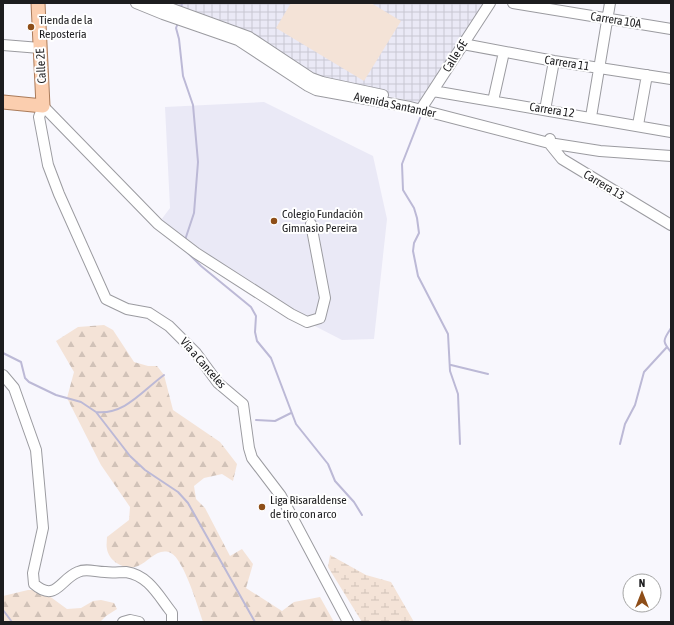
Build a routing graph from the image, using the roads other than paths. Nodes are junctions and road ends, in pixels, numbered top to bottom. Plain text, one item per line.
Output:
1 (38, 3) edge
2 (136, 3) edge
3 (156, 3) edge
4 (490, 3) edge
5 (513, 3) edge
6 (610, 3) edge
7 (608, 18) junction
8 (671, 29) edge
9 (463, 44) junction
10 (3, 45) edge
11 (40, 48) junction
12 (504, 52) junction
13 (554, 61) junction
14 (600, 68) junction
15 (647, 75) junction
16 (671, 79) edge
17 (433, 91) junction
18 (493, 101) junction
19 (3, 102) edge
20 (43, 106) junction
21 (423, 107) junction
22 (545, 110) junction
23 (591, 116) junction
24 (638, 125) junction
25 (671, 132) edge
26 (550, 139) junction
27 (671, 150) edge
28 (671, 156) edge
29 (310, 224) dead end
30 (671, 225) edge
31 (3, 375) edge
32 (123, 622) edge
33 (139, 622) edge
34 (172, 622) edge
35 (348, 622) edge

1 - 11 main road, Calle 2E
2 - 21 street, Avenida Santander
3 - 21 street, Avenida Santander
4 - 9 street, Calle 6E
5 - 7 street, Carrera 10A
6 - 7 street
7 - 8 street, Carrera 10A
7 - 14 street
9 - 12 street, Carrera 11
9 - 17 street, Calle 6E
10 - 11 street
11 - 20 main road, Calle 2E
12 - 13 street, Carrera 11
12 - 18 street
13 - 14 street, Carrera 11
13 - 22 street
14 - 15 street, Carrera 11
14 - 23 street
15 - 16 street, Carrera 11
15 - 24 street
17 - 18 street, Carrera 12
17 - 21 street, Calle 6E
18 - 22 street, Carrera 12
19 - 20 main road
20 - 29 street
20 - 35 street, Vía a Canceles
21 - 26 street, Avenida Santander
22 - 23 street, Carrera 12
23 - 24 street, Carrera 12
24 - 25 street, Carrera 12
26 - 27 street, Avenida Santander
26 - 28 street, Avenida Santander
26 - 30 street, Carrera 13
31 - 34 street
32 - 33 street

